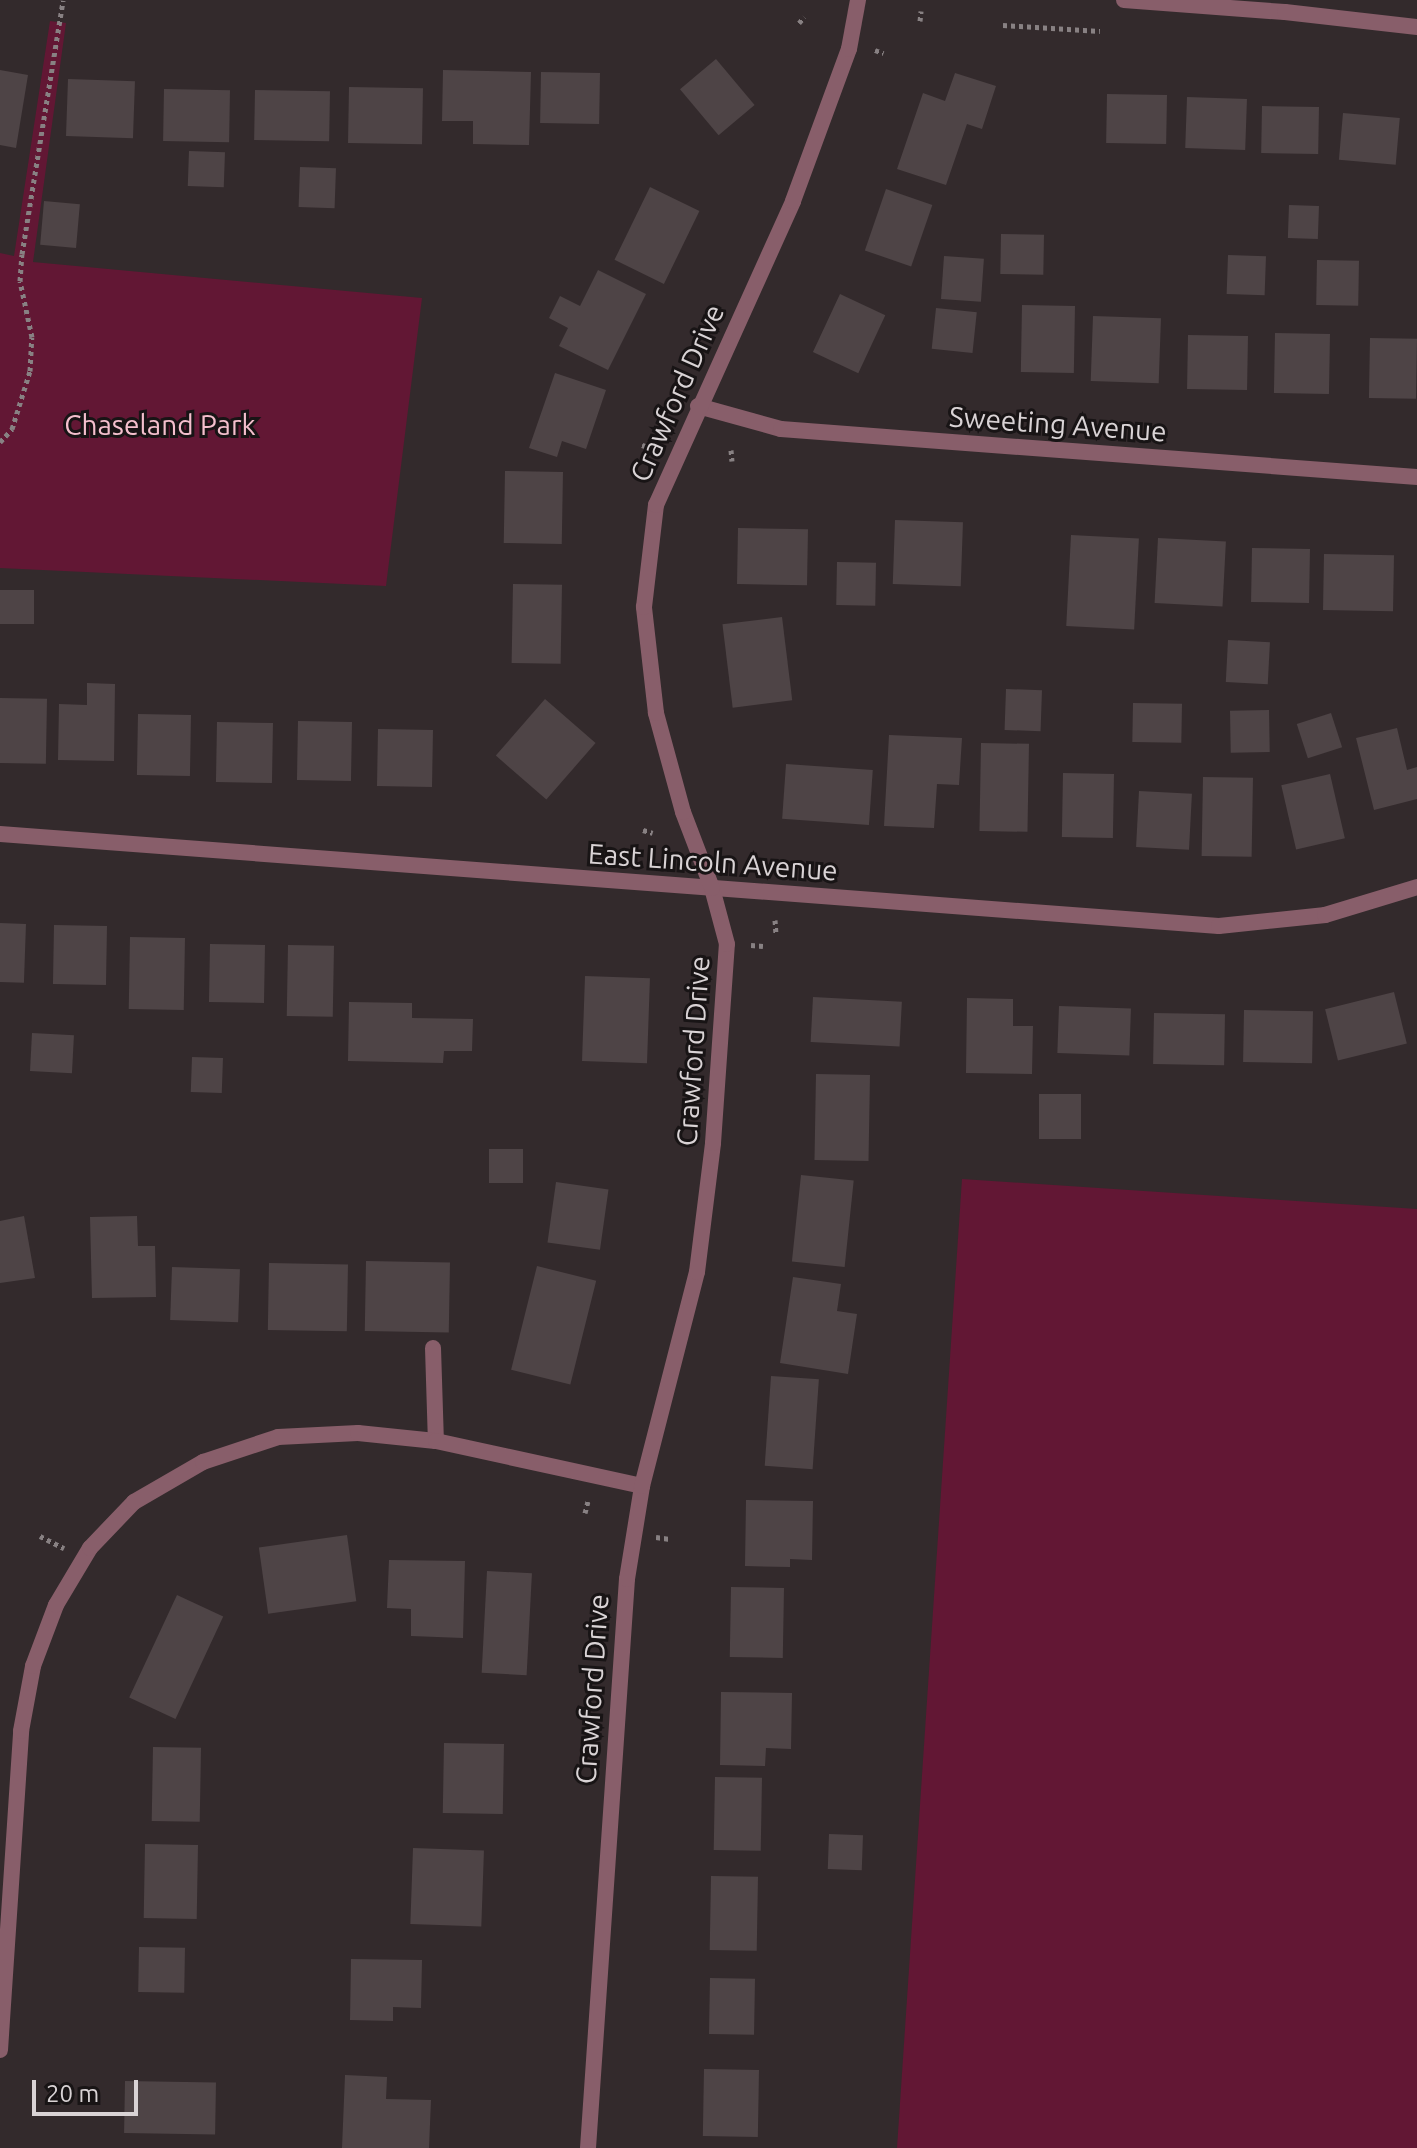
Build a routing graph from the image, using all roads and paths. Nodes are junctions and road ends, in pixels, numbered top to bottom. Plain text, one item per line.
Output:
1 (63, 0) edge
2 (858, 0) edge
3 (1124, 0) edge
4 (921, 11) dead end
5 (804, 17) dead end
6 (920, 21) dead end
7 (799, 23) dead end
8 (1003, 25) dead end
9 (1417, 27) edge
10 (1100, 31) dead end
11 (875, 50) dead end
12 (883, 53) dead end
13 (698, 406) junction
14 (0, 442) edge
15 (642, 445) dead end
16 (652, 448) dead end
17 (731, 450) dead end
18 (732, 461) dead end
19 (1417, 477) edge
20 (643, 830) dead end
21 (653, 833) dead end
22 (0, 834) edge
23 (1417, 887) edge
24 (712, 888) junction
25 (775, 920) dead end
26 (776, 933) dead end
27 (750, 945) dead end
28 (763, 946) dead end
29 (433, 1348) dead end
30 (436, 1441) junction
31 (642, 1486) junction
32 (588, 1500) dead end
33 (585, 1513) dead end
34 (0, 2050) edge
35 (588, 2148) edge

1 - 14 path
2 - 13 street, Crawford Drive
3 - 9 street
4 - 6 path
5 - 7 path
8 - 10 path
11 - 12 path
13 - 19 street, Sweeting Avenue
13 - 24 street, Crawford Drive
15 - 16 path
17 - 18 path
20 - 21 path
22 - 24 street, East Lincoln Avenue
23 - 24 street, East Lincoln Avenue
24 - 31 street, Crawford Drive
25 - 26 path
27 - 28 path
29 - 30 street
30 - 31 street
30 - 34 street
31 - 35 street, Crawford Drive
32 - 33 path

